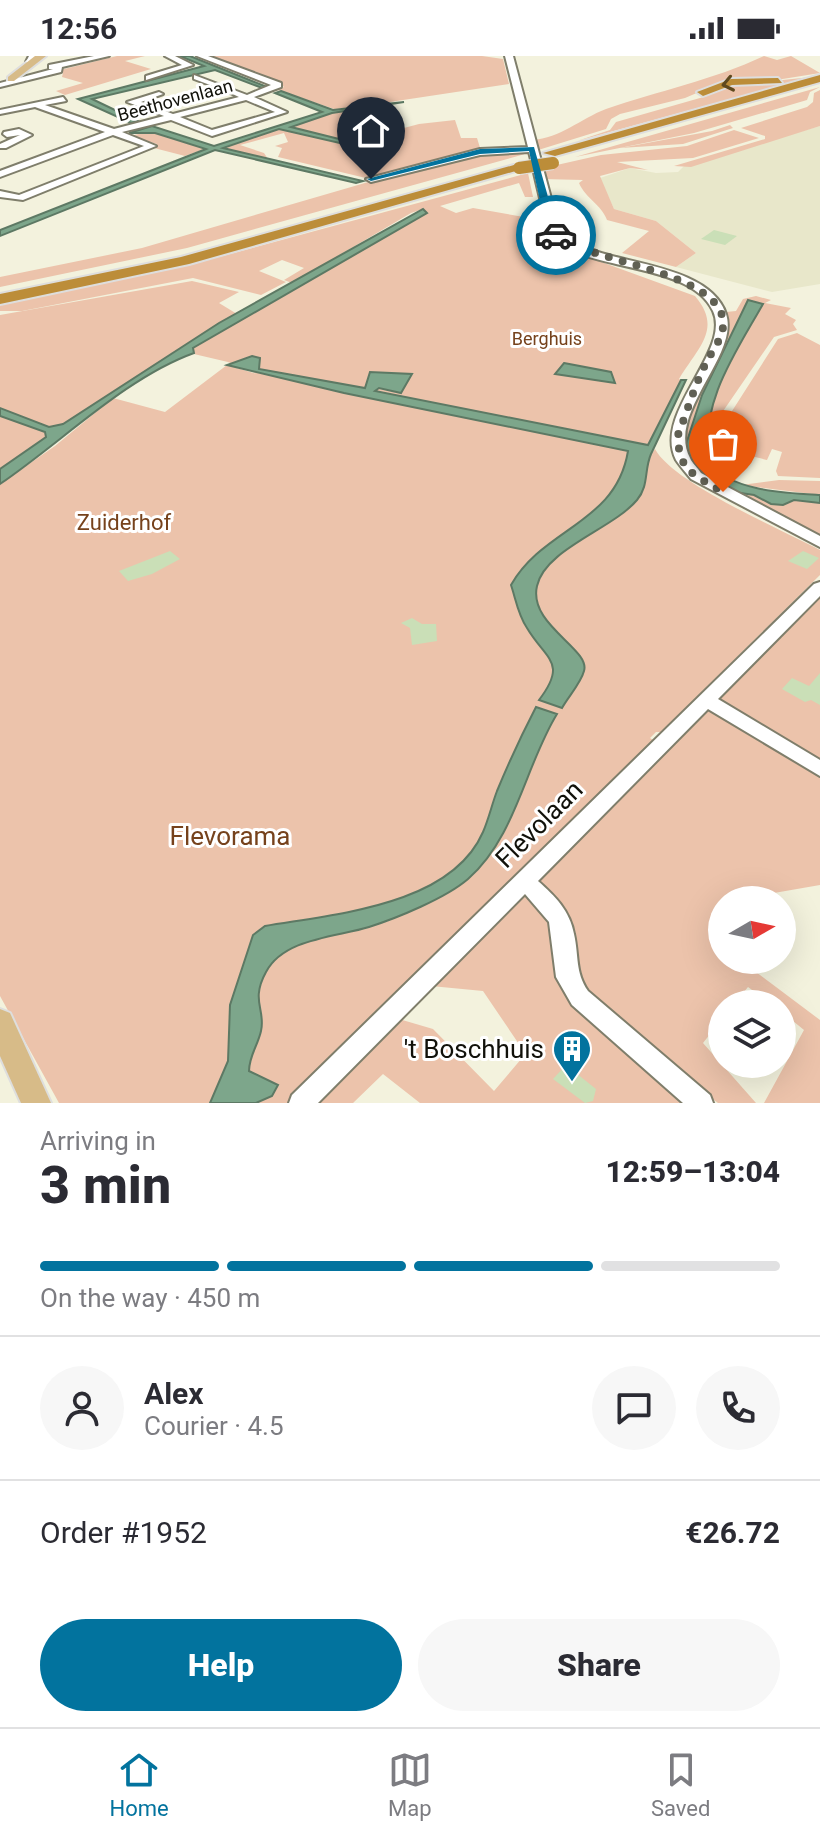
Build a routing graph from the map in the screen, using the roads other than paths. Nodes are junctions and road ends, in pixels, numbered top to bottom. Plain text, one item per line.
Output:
1 (169, 56) edge
2 (201, 56) edge
3 (100, 57) edge
4 (506, 57) edge
5 (37, 63) edge
6 (59, 66) junction
7 (197, 77) dead end
8 (149, 78) dead end
9 (4, 79) edge
10 (818, 84) edge
11 (226, 89) junction
12 (703, 92) dead end
13 (159, 94) dead end
14 (248, 97) junction
15 (185, 98) dead end
16 (63, 99) dead end
17 (0, 105) edge
18 (32, 106) junction
19 (0, 112) edge
20 (171, 117) junction
21 (606, 130) dead end
22 (110, 133) junction
23 (7, 134) dead end
24 (1, 146) edge
25 (18, 149) dead end
26 (532, 149) junction
27 (33, 152) dead end
28 (595, 153) dead end
29 (48, 155) junction
30 (551, 156) junction
31 (519, 165) junction
32 (0, 174) edge
33 (371, 179) dead end
34 (0, 194) edge
35 (577, 242) dead end
36 (622, 259) junction
37 (684, 281) junction
38 (0, 291) edge
39 (0, 299) edge
40 (820, 542) edge
41 (820, 587) edge
42 (705, 699) junction
43 (820, 769) edge
44 (523, 880) junction
45 (0, 1022) edge
46 (36, 1103) edge
47 (301, 1103) edge
48 (701, 1103) edge

1 - 8 street
2 - 14 street, Beethovenlaan
3 - 6 street
4 - 26 street
5 - 6 street
5 - 9 main road
6 - 9 street
7 - 11 street
10 -> 12 highway
10 - 30 highway
11 - 14 street
11 - 15 street
13 - 20 street
14 - 20 street, Beethovenlaan
14 - 20 street
16 - 18 street
17 - 18 street
18 - 19 street
18 - 22 street
20 - 22 street, Beethovenlaan
21 - 30 highway
22 - 29 street, Beethovenlaan
22 - 34 street
23 - 24 street
24 - 25 street
26 - 33 street
26 - 36 street
27 - 29 street
28 - 30 highway
29 - 32 street, Beethovenlaan
30 - 31 highway, bridge
31 - 38 highway
31 - 39 highway
35 - 36 street
36 - 37 street
36 - 37 street
37 - 40 street
41 - 42 street, Flevolaan
42 - 43 street
42 - 44 street, Flevolaan
44 - 47 street, Flevolaan
44 - 48 street
45 - 46 main road

